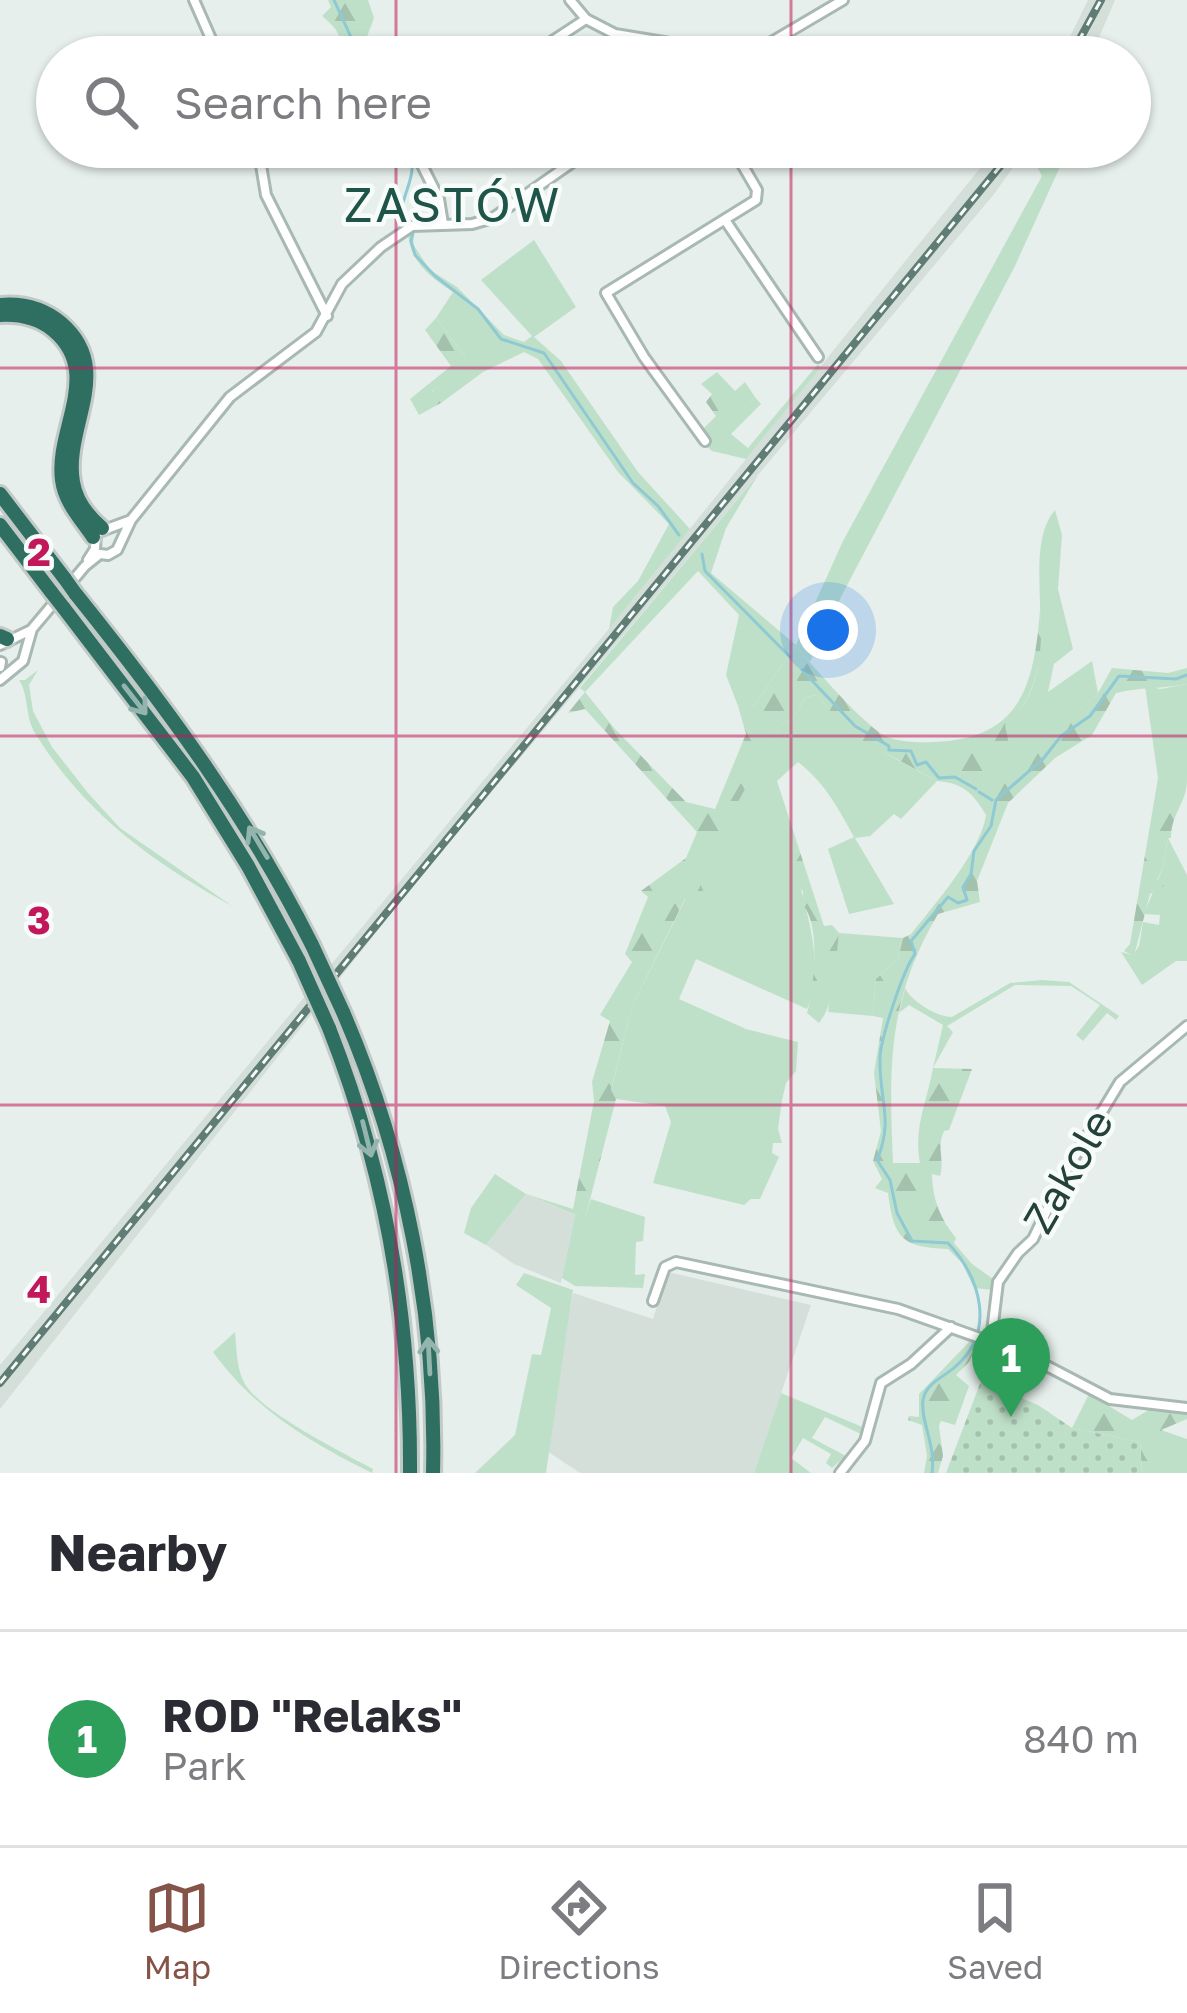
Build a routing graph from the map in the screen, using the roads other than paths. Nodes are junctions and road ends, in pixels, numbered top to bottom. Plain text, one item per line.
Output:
1 (194, 0) edge
2 (570, 0) edge
3 (843, 0) edge
4 (586, 19) junction
5 (210, 36) edge
6 (560, 36) edge
7 (625, 36) edge
8 (783, 36) edge
9 (262, 168) edge
10 (423, 168) edge
11 (564, 168) edge
12 (743, 168) edge
13 (724, 220) junction
14 (443, 224) junction
15 (339, 289) junction
16 (316, 291) junction
17 (0, 305) edge
18 (0, 315) edge
19 (328, 316) junction
20 (818, 357) dead end
21 (705, 441) dead end
22 (0, 494) edge
23 (131, 520) junction
24 (0, 525) edge
25 (120, 539) junction
26 (101, 540) junction
27 (9, 641) edge
28 (0, 663) edge
29 (13, 667) junction
30 (0, 680) edge
31 (1187, 1026) edge
32 (652, 1301) dead end
33 (951, 1327) junction
34 (987, 1339) junction
35 (1187, 1408) edge
36 (410, 1473) edge
37 (433, 1473) edge
38 (840, 1473) edge

1 - 5 street
2 - 4 street
3 - 8 street
4 - 6 street
4 - 7 street
9 - 16 street
10 - 14 street
11 - 14 street
12 - 13 street
13 - 20 street
13 - 21 street
14 - 15 street
15 - 16 street
15 - 19 street
16 - 19 street
17 - 26 highway
18 - 26 highway
19 - 23 street
37 -> 22 highway, bridge
23 - 25 street
23 - 26 street
24 -> 36 highway, bridge
25 - 26 street
25 - 26 street
26 - 27 street
27 - 29 street
28 - 29 street
29 - 30 street
31 - 34 street, Zakole
32 - 33 street
33 - 34 street
33 - 38 street
34 - 35 street

